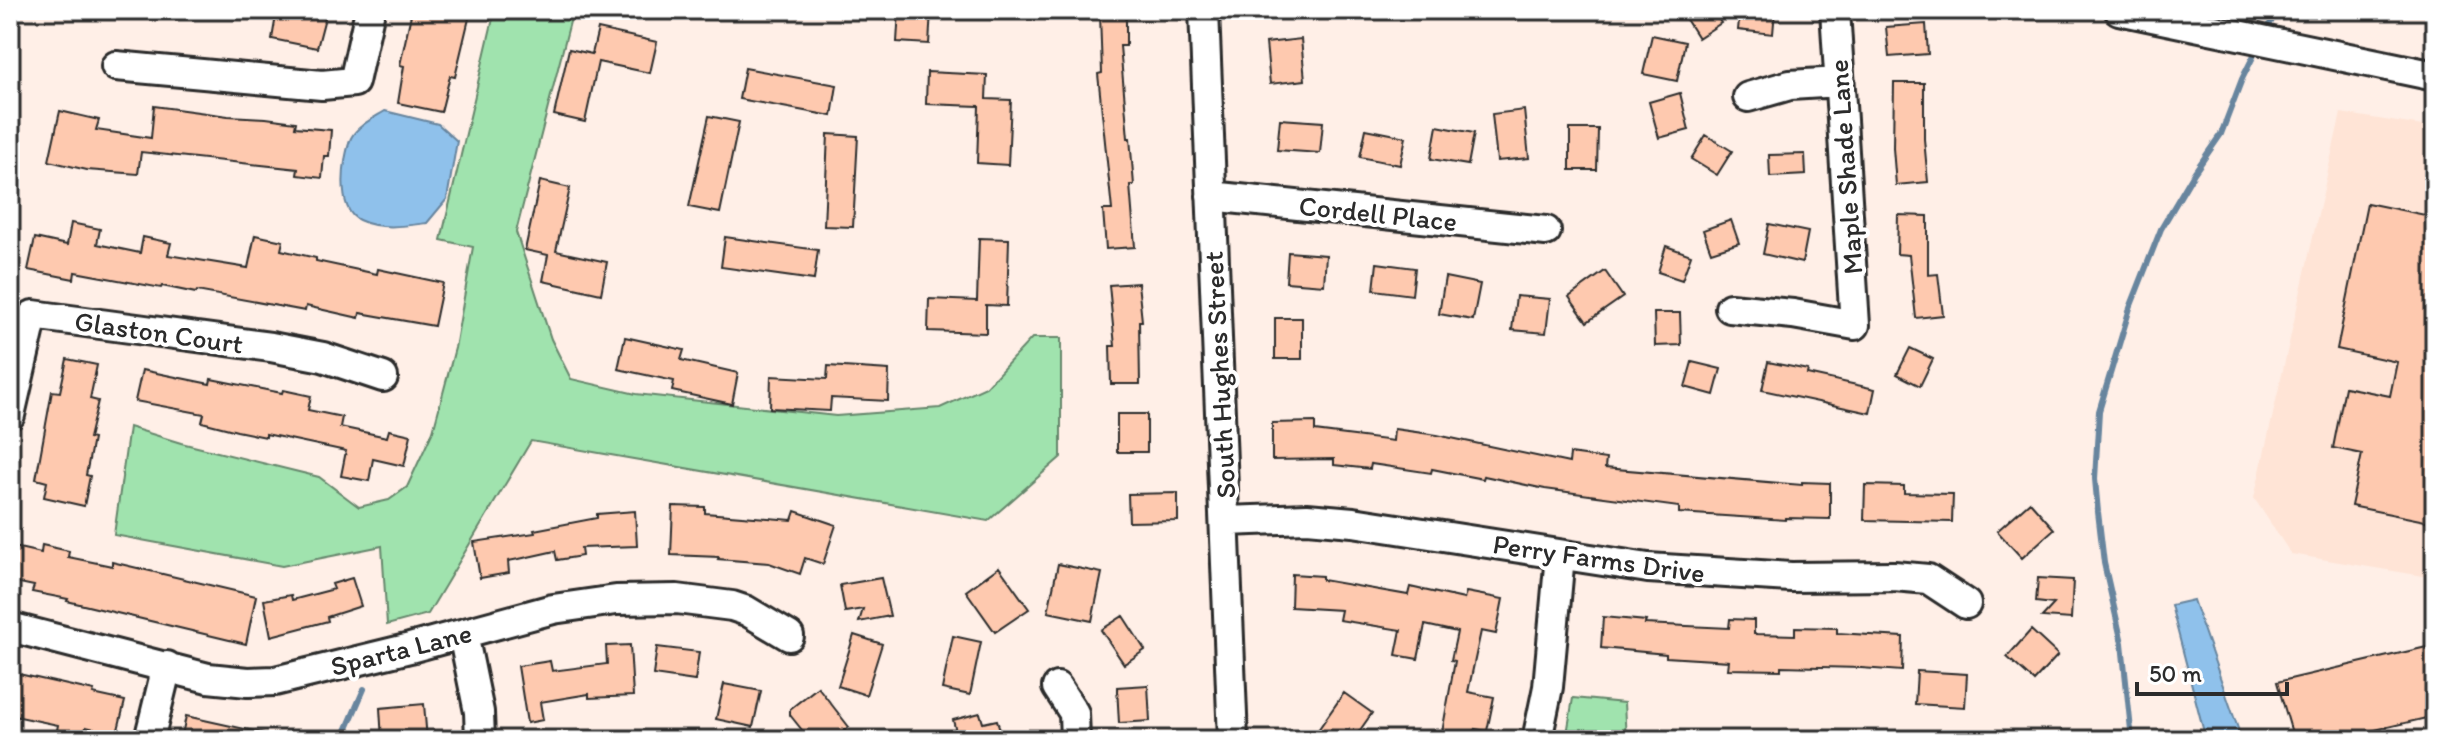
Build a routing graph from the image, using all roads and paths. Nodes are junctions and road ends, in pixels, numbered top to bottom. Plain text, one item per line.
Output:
1 (370, 10) edge
2 (1204, 10) edge
3 (1835, 10) edge
4 (2119, 10) edge
5 (116, 66) dead end
6 (2435, 76) edge
7 (1839, 82) junction
8 (1748, 97) dead end
9 (1211, 196) junction
10 (1546, 231) dead end
11 (1730, 308) dead end
12 (383, 377) dead end
13 (10, 415) edge
14 (1226, 521) junction
15 (1560, 555) junction
16 (1966, 604) dead end
17 (10, 627) edge
18 (463, 634) junction
19 (789, 636) dead end
20 (167, 666) junction
21 (1057, 687) dead end
22 (149, 740) edge
23 (480, 740) edge
24 (1075, 740) edge
25 (1233, 740) edge
26 (1537, 740) edge

1 - 5 street
2 - 9 street, South Hughes Street
3 - 7 street, Maple Shade Lane
4 - 6 street
7 - 8 street
7 - 11 street, Maple Shade Lane
9 - 10 street, Cordell Place
9 - 14 street, South Hughes Street
12 - 13 street, Glaston Court
14 - 15 street, Perry Farms Drive
14 - 25 street, South Hughes Street
15 - 16 street, Perry Farms Drive
15 - 26 street
17 - 20 street, Sparta Lane
18 - 19 street, Sparta Lane
18 - 20 street, Sparta Lane
18 - 23 street
20 - 22 street
21 - 24 street

